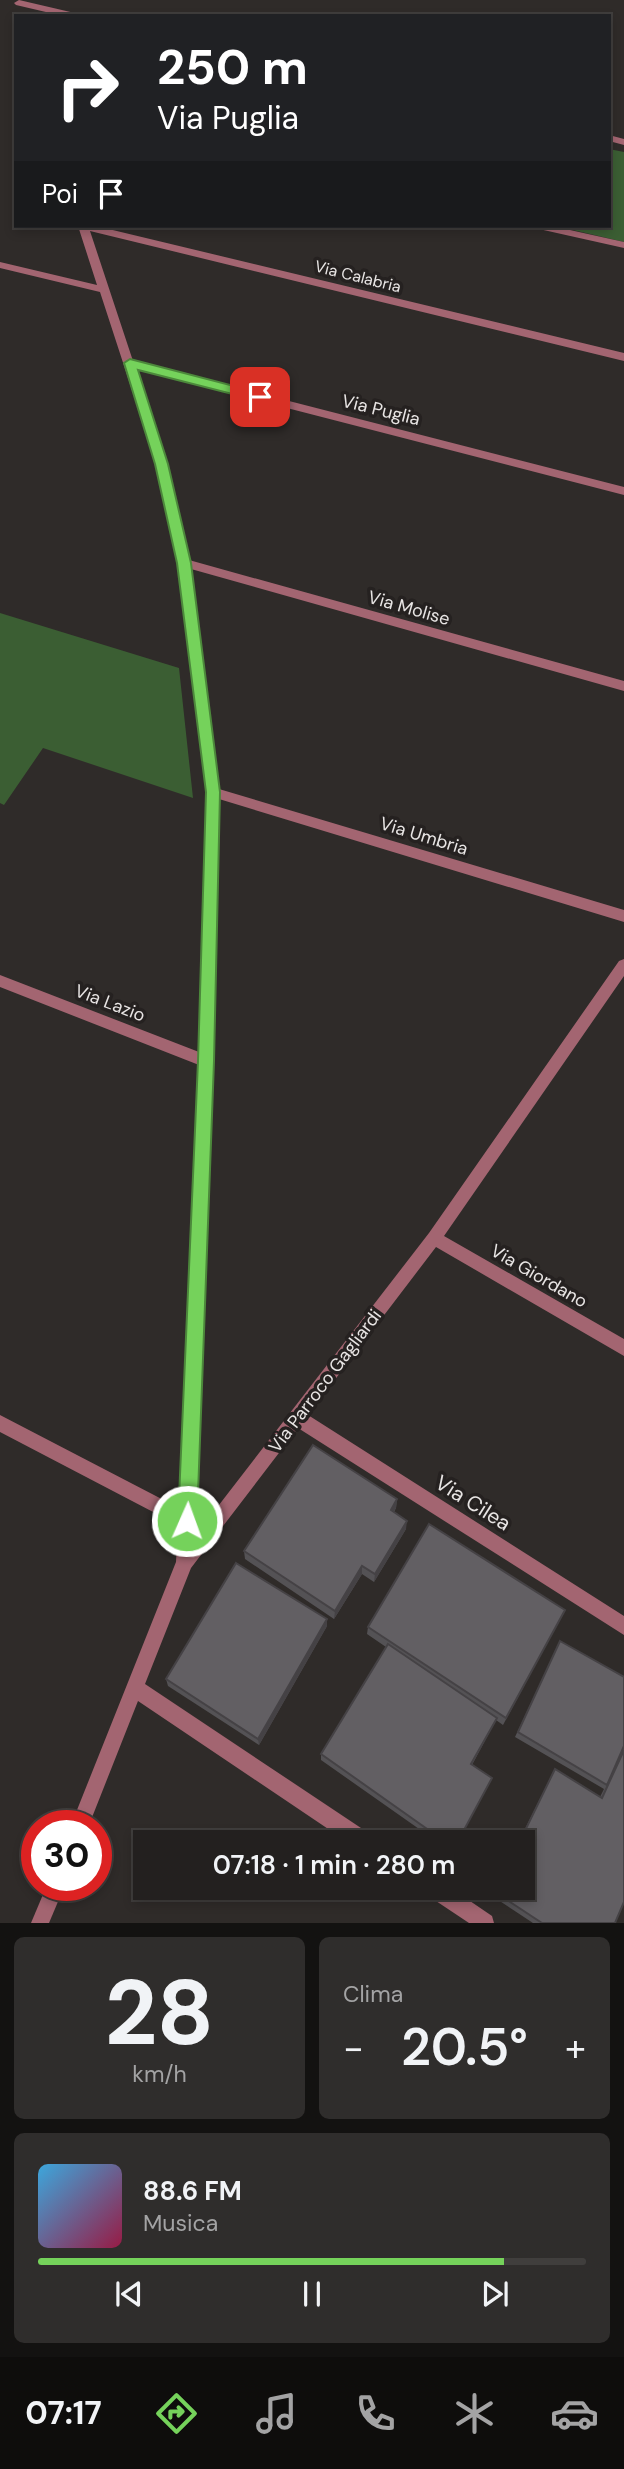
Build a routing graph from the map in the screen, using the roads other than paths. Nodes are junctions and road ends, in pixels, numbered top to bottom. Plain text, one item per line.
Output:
1 (18, 1) edge
2 (68, 14) edge
3 (84, 228) edge
4 (91, 228) edge
5 (548, 228) edge
6 (624, 246) edge
7 (0, 265) edge
8 (105, 290) junction
9 (624, 357) edge
10 (130, 363) junction
11 (624, 491) edge
12 (184, 563) junction
13 (624, 686) edge
14 (213, 792) junction
15 (624, 916) edge
16 (624, 965) edge
17 (0, 981) edge
18 (206, 1061) junction
19 (434, 1238) junction
20 (624, 1348) edge
21 (297, 1418) junction
22 (0, 1423) edge
23 (187, 1521) junction
24 (185, 1562) junction
25 (624, 1626) edge
26 (135, 1688) junction
27 (86, 1810) edge
28 (347, 1830) edge
29 (451, 1900) edge
30 (49, 1901) edge
31 (40, 1923) edge
32 (485, 1923) edge

1 - 2 street
3 - 8 street
4 - 9 street, Via Calabria
5 - 6 street
7 - 8 street
8 - 10 street
10 - 11 street, Via Puglia
10 - 12 street
12 - 13 street, Via Molise
12 - 14 street
14 - 15 street, Via Umbria
14 - 18 street
16 - 19 street, Via Parroco Gagliardi
17 - 18 street, Via Lazio
18 - 23 street
19 - 20 street, Via Giordano
19 - 21 street, Via Parroco Gagliardi
21 - 24 street, Via Parroco Gagliardi
21 - 25 street, Via Cilea
22 - 23 street
23 - 24 street
24 - 26 street, Via Parroco Gagliardi
26 - 27 street, Via Parroco Gagliardi
26 - 28 street
29 - 32 street
30 - 31 street

